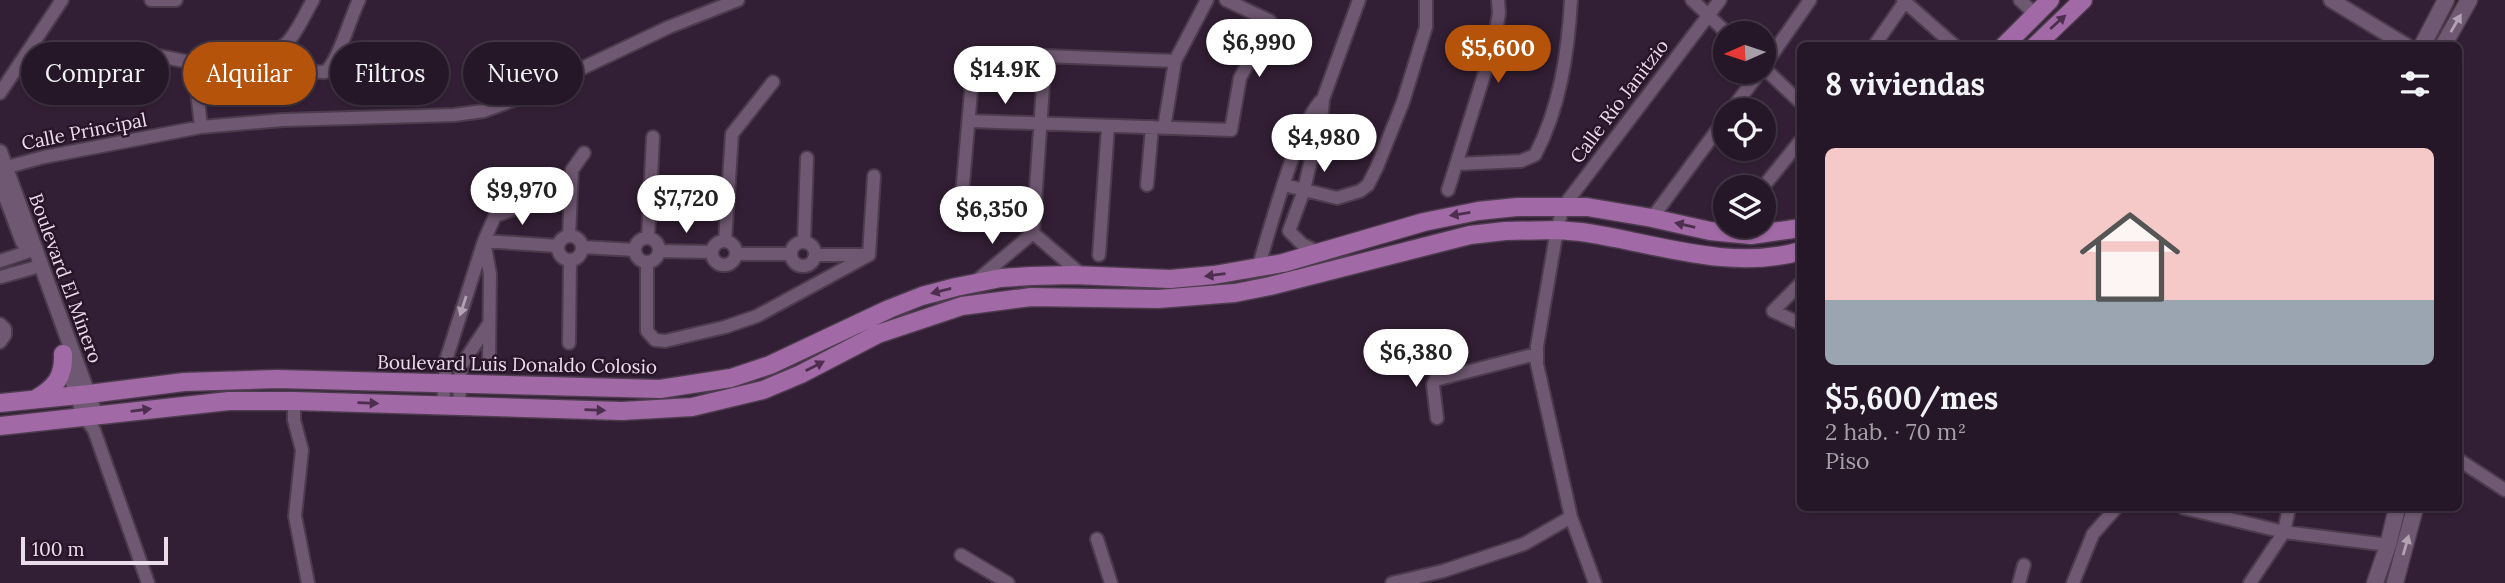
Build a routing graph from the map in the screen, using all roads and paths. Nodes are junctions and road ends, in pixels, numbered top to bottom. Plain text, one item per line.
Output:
1 (62, 0) edge
2 (151, 0) edge
3 (176, 0) edge
4 (313, 0) edge
5 (359, 0) edge
6 (738, 0) edge
7 (1207, 0) edge
8 (1226, 0) edge
9 (1359, 0) edge
10 (1426, 0) edge
11 (1498, 0) edge
12 (1571, 0) edge
13 (1692, 0) edge
14 (1720, 0) edge
15 (1810, 0) edge
16 (2020, 0) edge
17 (2050, 0) edge
18 (2083, 0) edge
19 (2331, 0) edge
20 (2446, 0) edge
21 (2469, 0) edge
22 (1905, 1) edge
23 (2035, 14) junction
24 (1708, 16) junction
25 (1714, 21) edge
26 (288, 42) edge
27 (1877, 42) edge
28 (1951, 42) edge
29 (2008, 42) edge
30 (2039, 42) edge
31 (2400, 42) edge
32 (2424, 42) edge
33 (2445, 42) edge
34 (1776, 50) edge
35 (1175, 61) junction
36 (316, 72) edge
37 (1776, 79) edge
38 (972, 80) dead end
39 (774, 82) dead end
40 (1751, 84) edge
41 (0, 93) edge
42 (1740, 98) edge
43 (1323, 99) junction
44 (1797, 99) edge
45 (199, 105) edge
46 (970, 121) junction
47 (1039, 124) junction
48 (1108, 126) junction
49 (201, 127) junction
50 (1158, 128) junction
51 (1713, 136) edge
52 (653, 137) dead end
53 (1797, 145) edge
54 (0, 152) edge
55 (584, 153) dead end
56 (807, 158) dead end
57 (1457, 164) junction
58 (3, 167) edge
59 (1773, 175) edge
60 (874, 176) dead end
61 (0, 181) edge
62 (1147, 185) dead end
63 (1284, 185) junction
64 (570, 188) junction
65 (1304, 190) junction
66 (1448, 190) dead end
67 (962, 195) dead end
68 (1563, 206) junction
69 (1652, 218) junction
70 (1271, 226) junction
71 (1713, 227) edge
72 (1797, 229) edge
73 (1557, 230) junction
74 (1289, 231) junction
75 (1776, 232) edge
76 (1032, 233) junction
77 (569, 236) junction
78 (648, 238) junction
79 (484, 241) junction
80 (725, 241) junction
81 (804, 243) junction
82 (558, 247) junction
83 (582, 247) junction
84 (635, 250) junction
85 (659, 251) junction
86 (27, 252) junction
87 (712, 252) junction
88 (1797, 252) edge
89 (1318, 253) junction
90 (736, 254) junction
91 (792, 254) junction
92 (815, 255) junction
93 (869, 255) junction
94 (1099, 255) dead end
95 (570, 260) junction
96 (0, 261) edge
97 (647, 262) junction
98 (33, 268) junction
99 (1258, 268) junction
100 (1082, 275) junction
101 (1, 277) edge
102 (973, 284) junction
103 (1797, 287) edge
104 (1797, 322) edge
105 (0, 324) edge
106 (488, 325) junction
107 (0, 342) edge
108 (569, 343) dead end
109 (63, 354) junction
110 (1536, 355) junction
111 (489, 364) dead end
112 (452, 384) junction
113 (83, 395) junction
114 (37, 398) junction
115 (294, 401) junction
116 (0, 402) edge
117 (451, 406) junction
118 (1437, 418) dead end
119 (92, 422) junction
120 (0, 426) edge
121 (2462, 462) edge
122 (2505, 489) edge
123 (2113, 511) edge
124 (2196, 511) edge
125 (2288, 511) edge
126 (2396, 511) edge
127 (2414, 511) edge
128 (1571, 517) junction
129 (2284, 532) junction
130 (1097, 540) dead end
131 (2388, 545) junction
132 (961, 555) dead end
133 (2024, 565) dead end
134 (1443, 577) edge
135 (148, 583) edge
136 (308, 583) edge
137 (1008, 583) edge
138 (1111, 583) edge
139 (1392, 583) edge
140 (1595, 583) edge
141 (2019, 583) edge
142 (2073, 583) edge
143 (2250, 583) edge
144 (2375, 583) edge
145 (2395, 583) edge

1 - 41 street
2 - 3 street
4 - 26 street
5 - 36 street
6 - 49 street, Calle Principal
7 - 35 street
8 - 50 street
9 - 43 street
10 - 65 street
11 - 57 street
12 - 57 street
13 - 24 street
14 - 24 street, Calle Río Janitzio
15 - 34 street
16 - 23 street
17 - 23 main road
30 -> 18 main road
19 - 31 street
20 - 32 main road
33 -> 21 main road
22 - 27 street
22 - 28 street
23 - 29 main road
24 - 25 street
24 - 68 street, Calle Río Janitzio
35 - 47 street
35 - 50 street
37 - 44 street
38 - 46 street
39 - 80 street
40 - 42 street
43 - 63 street
43 - 65 street
45 - 49 street
46 - 47 street
46 - 67 street
47 - 48 street
47 - 76 street
48 - 50 street
48 - 94 street
49 - 58 street, Calle Principal
50 - 62 street
51 - 69 street
52 - 78 street
53 - 59 street
54 - 58 street, Boulevard El Minero
55 - 64 street
56 - 81 street
57 - 66 street
58 - 113 street, Boulevard El Minero
60 - 93 street
61 - 86 street, Boulevard El Minero
63 - 65 street
63 - 70 street
64 - 77 street
64 - 79 street
65 - 74 street
68 - 69 main road, Boulevard Luis Donaldo Colosio
68 - 73 street, Calle Río Janitzio
68 -> 89 main road, Boulevard Luis Donaldo Colosio
71 -> 69 main road, Boulevard Luis Donaldo Colosio
70 - 74 street
70 - 99 street
72 - 75 main road, Boulevard Luis Donaldo Colosio
73 - 88 main road
73 - 110 street, Calle Río Janitzio
117 -> 73 main road
74 - 89 street
76 - 100 street
76 - 102 street
77 - 82 street
77 - 83 street
78 - 84 street
78 - 85 street
79 - 82 street
79 - 106 street
79 -> 112 street
80 - 87 street
80 - 90 street
81 - 91 street
81 - 92 street
82 - 95 street
83 - 84 street
83 - 95 street
84 - 97 street
85 - 87 street
85 - 97 street
86 - 96 street
86 - 98 street, Boulevard El Minero
87 - 90 street
89 - 99 main road, Boulevard Luis Donaldo Colosio
90 - 91 street
91 - 92 street
92 - 93 street
93 - 97 street
95 - 108 street
98 - 101 street
98 - 109 street, Boulevard El Minero
99 -> 100 main road, Boulevard Luis Donaldo Colosio
100 - 102 main road, Boulevard Luis Donaldo Colosio
102 -> 112 main road, Boulevard Luis Donaldo Colosio
103 - 104 street
105 - 107 street
106 - 111 street
106 - 112 street
109 - 113 street, Boulevard El Minero
109 - 114 main road
110 - 118 street
110 - 128 street, Calle Río Janitzio
112 - 113 main road, Boulevard Luis Donaldo Colosio
112 - 117 street
113 - 114 main road, Boulevard Luis Donaldo Colosio
113 - 119 street, Boulevard El Minero
114 - 116 main road, Boulevard Luis Donaldo Colosio
115 -> 117 main road
119 -> 115 main road
115 - 136 street
119 - 120 main road
119 - 135 street
121 - 122 street
123 - 142 street
124 - 129 street
125 - 129 street
126 - 131 main road
145 -> 127 main road
128 - 134 street
128 - 140 street, Calle Río Janitzio
129 - 131 street
129 - 143 street
130 - 138 street
131 - 144 main road
132 - 137 street
133 - 141 street
134 - 139 street

